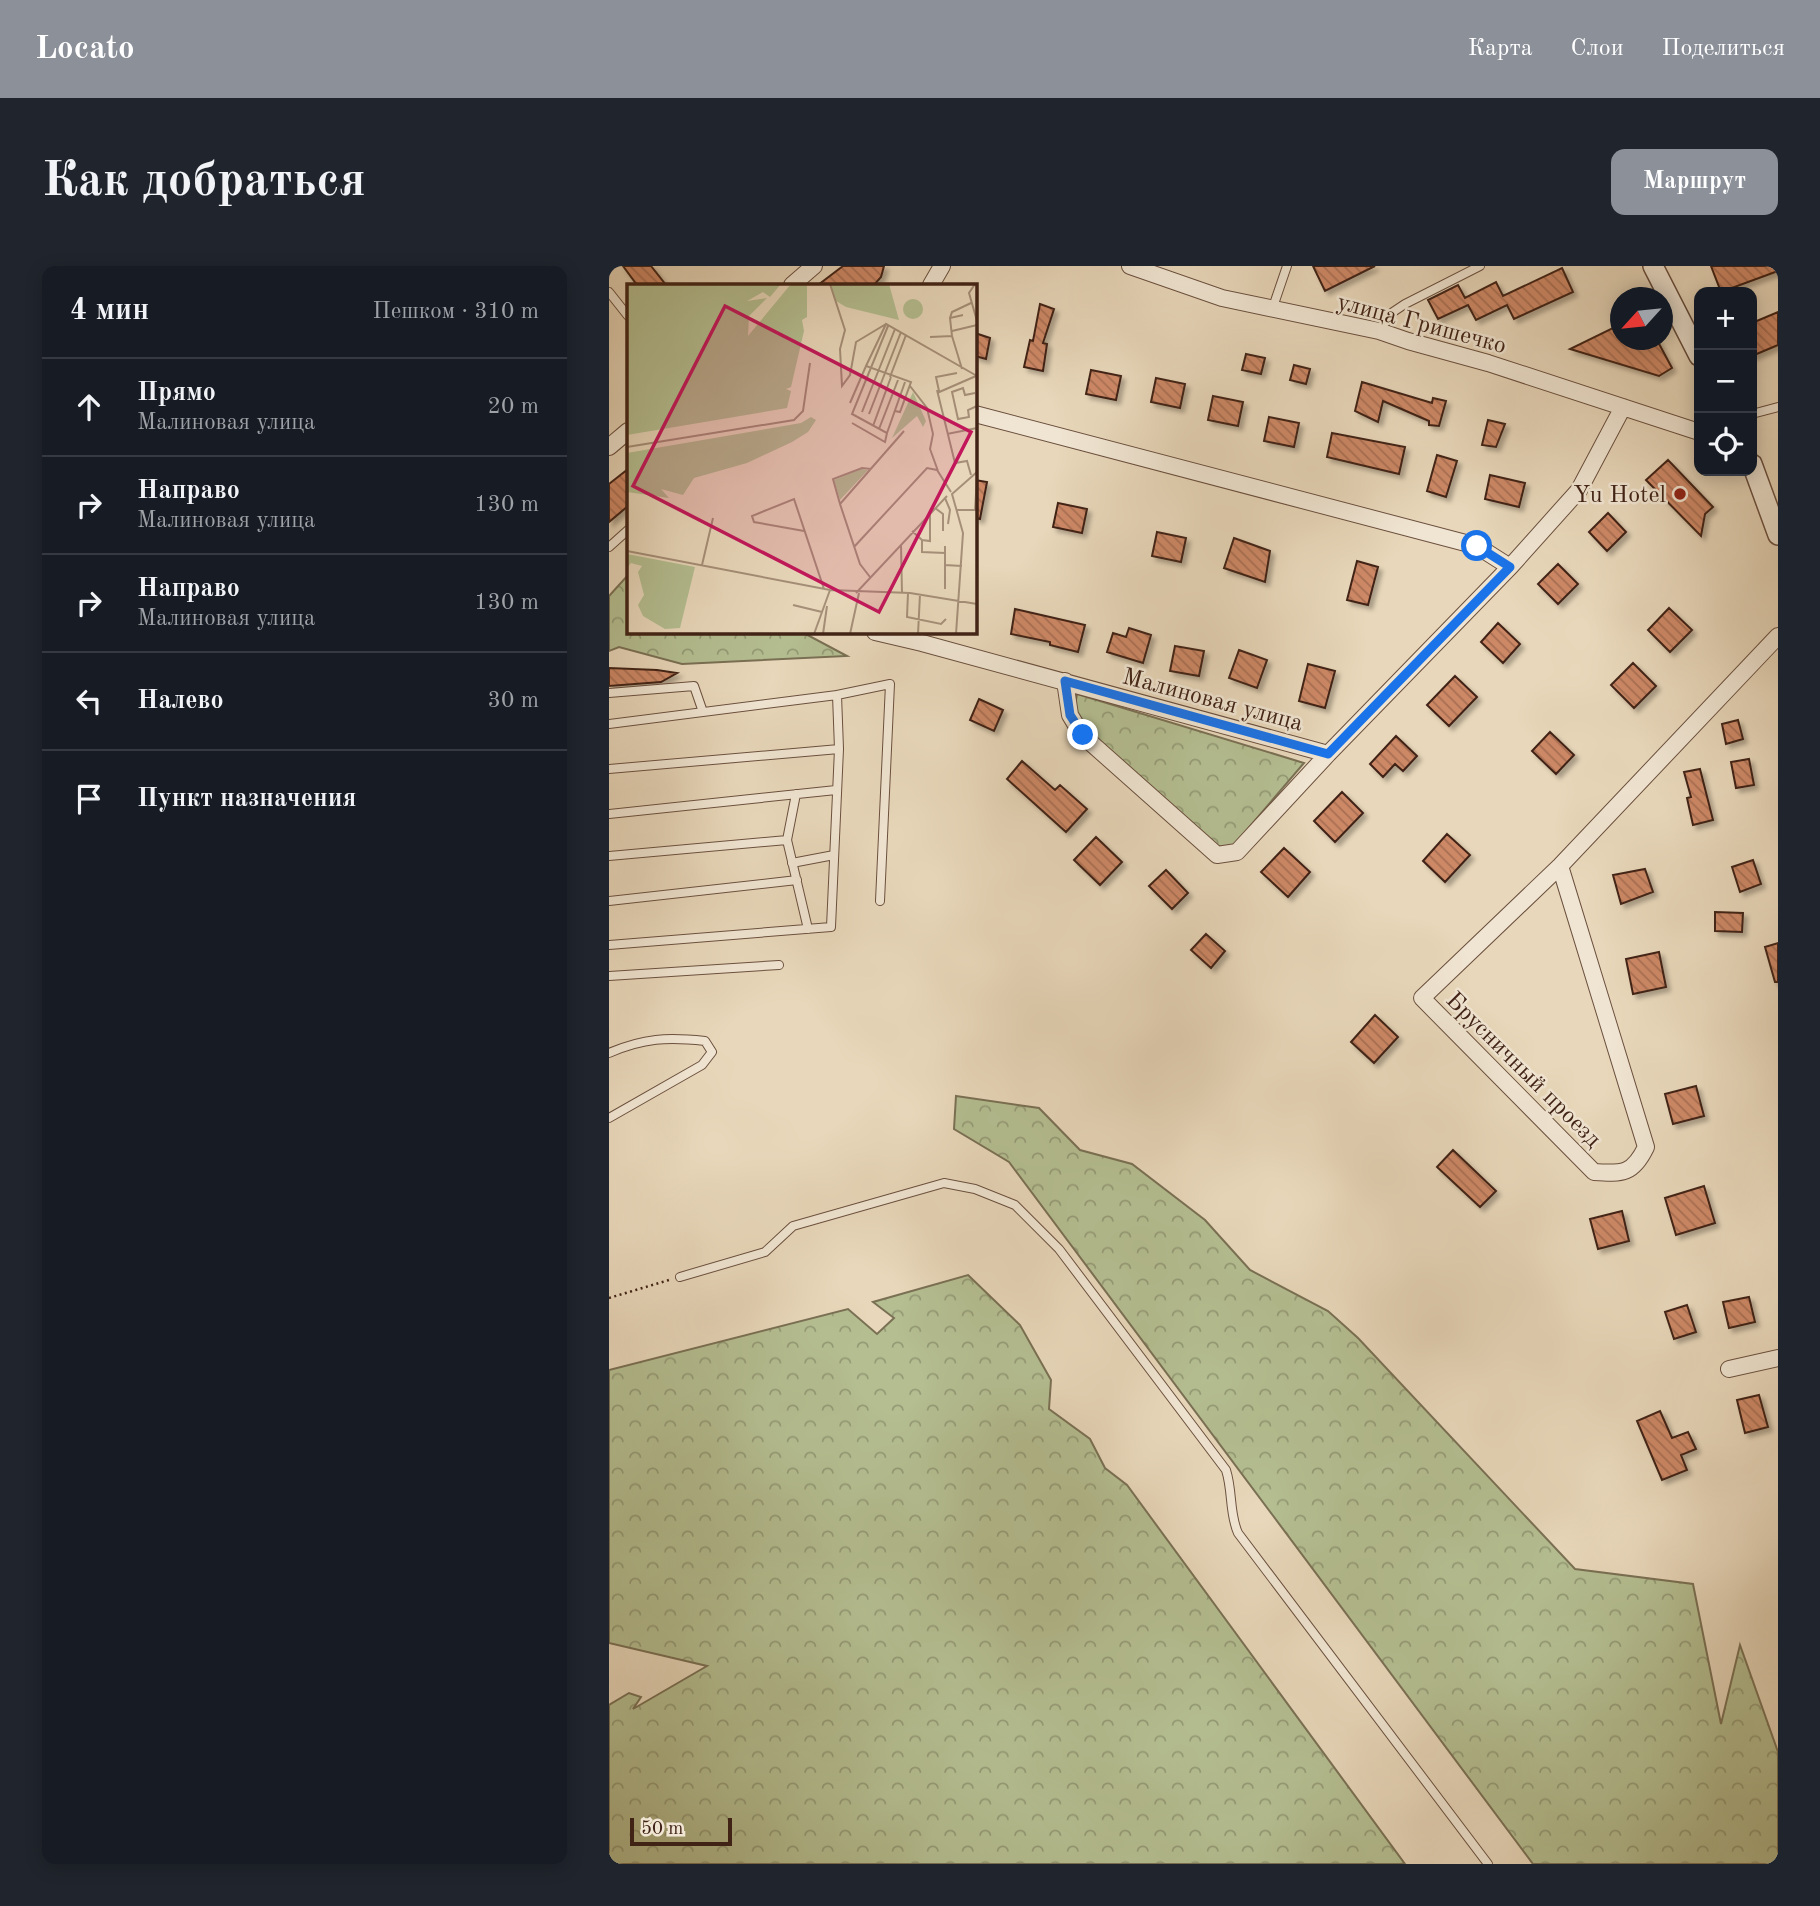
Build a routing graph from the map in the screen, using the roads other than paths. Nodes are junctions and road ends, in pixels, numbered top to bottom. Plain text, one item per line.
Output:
1 (814, 266) edge
2 (942, 266) edge
3 (1130, 266) edge
4 (1287, 266) edge
5 (1481, 266) edge
6 (1653, 266) edge
7 (793, 284) edge
8 (932, 284) edge
9 (609, 292) edge
10 (1272, 310) junction
11 (627, 315) edge
12 (1379, 331) junction
13 (1696, 350) edge
14 (1623, 407) junction
15 (1778, 407) edge
16 (1756, 413) edge
17 (977, 415) edge
18 (1694, 430) edge
19 (627, 432) edge
20 (609, 447) edge
21 (1756, 476) edge
22 (627, 531) edge
23 (1778, 535) edge
24 (609, 547) edge
25 (1510, 567) junction
26 (882, 634) edge
27 (1778, 636) edge
28 (1065, 681) junction
29 (609, 693) edge
30 (837, 695) junction
31 (703, 712) junction
32 (609, 724) edge
33 (839, 749) junction
34 (1328, 754) junction
35 (609, 769) edge
36 (836, 790) junction
37 (796, 794) junction
38 (609, 814) edge
39 (787, 840) junction
40 (834, 855) junction
41 (609, 856) edge
42 (792, 863) junction
43 (1560, 866) junction
44 (797, 880) junction
45 (609, 901) edge
46 (880, 901) dead end
47 (808, 929) junction
48 (609, 945) edge
49 (779, 965) dead end
50 (609, 976) edge
51 (609, 1053) edge
52 (609, 1118) edge
53 (680, 1277) road end
54 (1778, 1358) edge
55 (1729, 1369) dead end
56 (1488, 1864) edge

1 - 7 street
2 - 8 street
3 - 10 street, улица Гришечко
4 - 10 lane
5 - 12 lane
6 - 13 street
9 - 11 lane
10 - 12 street, улица Гришечко
12 - 14 street, улица Гришечко
14 - 18 street, улица Гришечко
14 - 25 street, Малиновая улица
15 - 16 lane
17 - 25 street
19 - 20 street
21 - 23 street
22 - 24 lane
25 - 34 street, Малиновая улица
26 - 28 street, Малиновая улица
27 - 43 street, Брусничный проезд
28 - 34 street, Малиновая улица
28 - 34 street
29 - 31 lane
30 - 31 lane
30 - 33 lane
30 - 46 lane
31 - 32 lane
33 - 35 lane
33 - 36 lane
36 - 37 lane
36 - 40 lane
37 - 38 lane
37 - 39 lane
39 - 41 lane
39 - 42 lane
40 - 42 lane
40 - 47 lane
42 - 44 lane
43 - 43 street, Брусничный проезд
44 - 45 lane
44 - 47 lane
47 - 48 lane
49 - 50 lane
51 - 52 lane
53 - 56 lane
54 - 55 street

